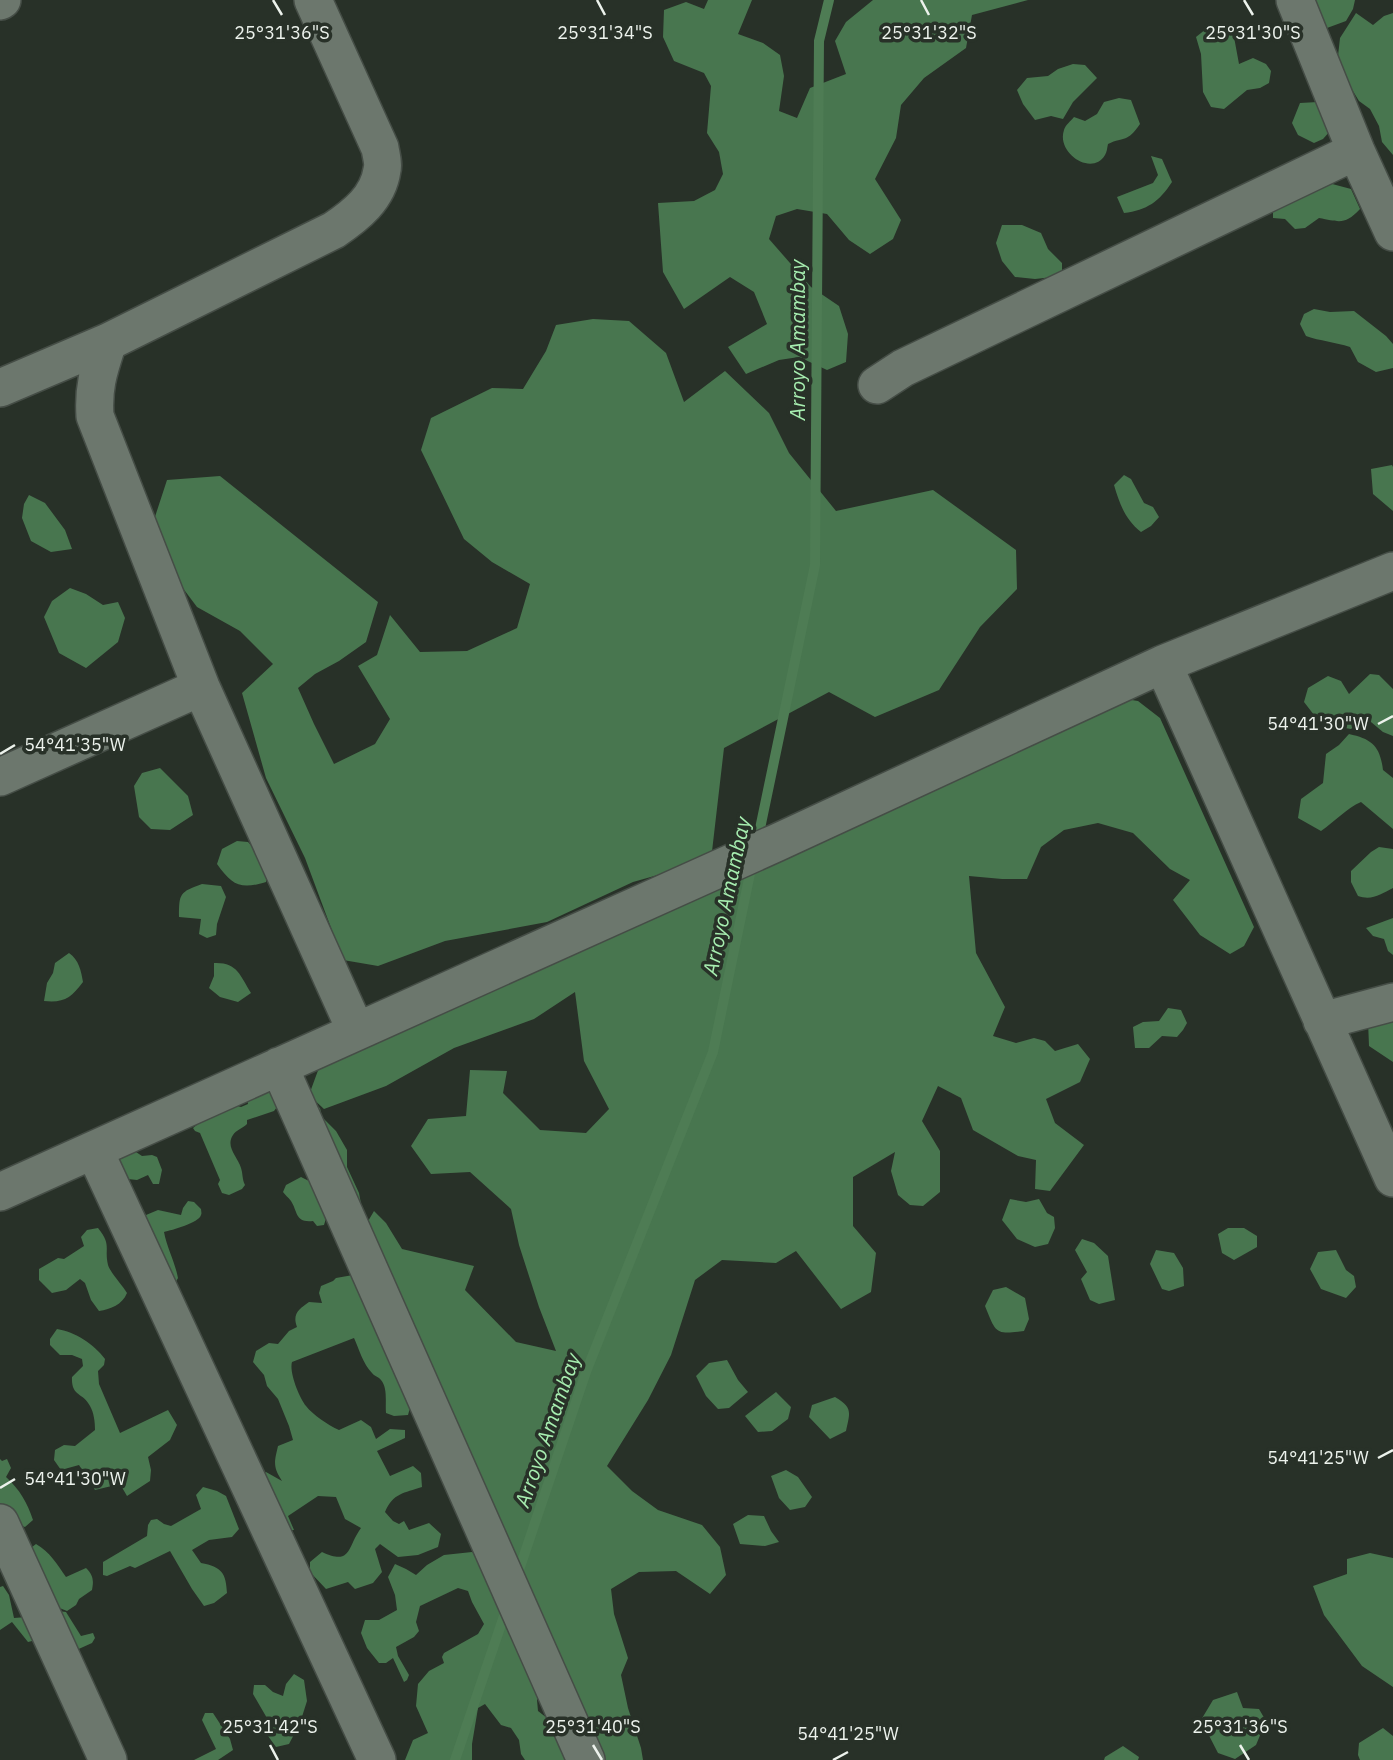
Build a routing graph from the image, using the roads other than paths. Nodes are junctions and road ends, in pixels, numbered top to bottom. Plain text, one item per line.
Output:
1 (313, 0) edge
2 (1295, 0) edge
3 (1356, 151) junction
4 (1393, 232) edge
5 (108, 342) junction
6 (877, 385) dead end
7 (0, 388) edge
8 (1393, 571) edge
9 (1163, 664) junction
10 (201, 687) junction
11 (0, 777) edge
12 (1393, 1002) edge
13 (1322, 1021) junction
14 (356, 1031) junction
15 (279, 1066) junction
16 (94, 1150) junction
17 (1393, 1178) edge
18 (0, 1192) edge
19 (0, 1523) edge
20 (108, 1760) edge
21 (377, 1760) edge
22 (586, 1760) edge

1 - 5 street
2 - 3 street
3 - 4 street
3 - 6 street
5 - 7 street
5 - 10 street
8 - 9 street
9 - 13 street
9 - 14 street
10 - 11 street
10 - 14 street
12 - 13 street
13 - 17 street
14 - 15 street
15 - 16 street
15 - 22 street
16 - 18 street
16 - 21 street
19 - 20 street

